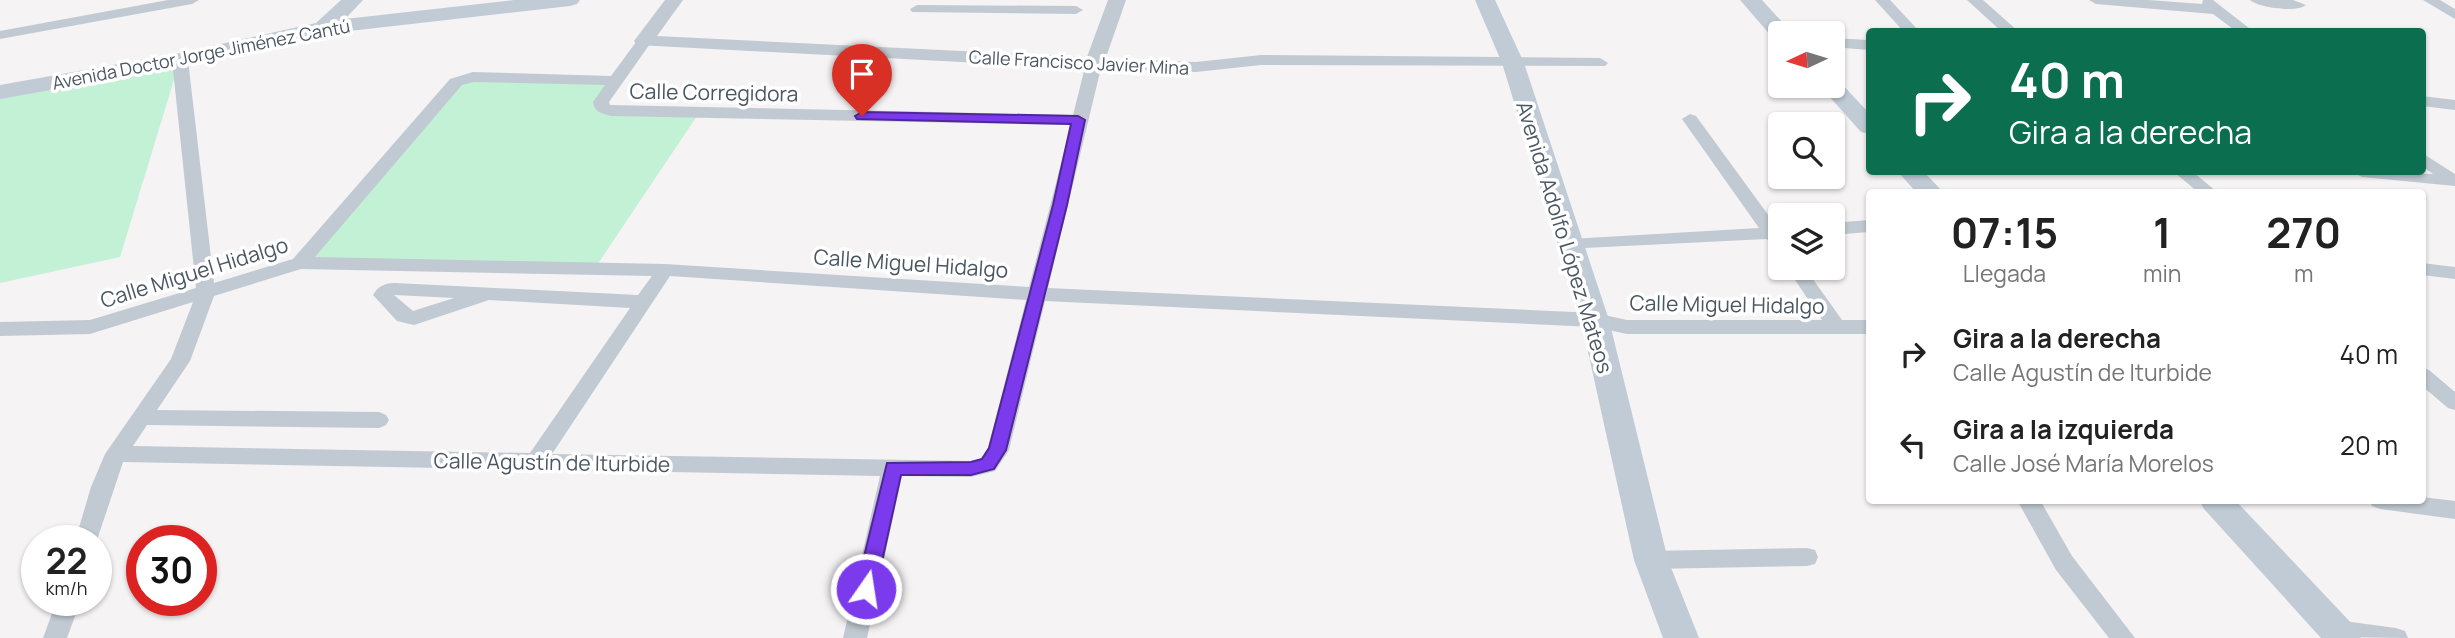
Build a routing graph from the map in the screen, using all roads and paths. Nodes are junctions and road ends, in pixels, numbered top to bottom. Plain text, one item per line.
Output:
1 (191, 0) edge
2 (353, 0) edge
3 (570, 0) edge
4 (674, 0) edge
5 (1117, 0) edge
6 (1485, 0) edge
7 (1749, 0) edge
8 (1882, 0) edge
9 (1974, 0) edge
10 (2096, 0) edge
11 (2204, 0) edge
12 (2257, 0) edge
13 (2430, 0) edge
14 (168, 2) edge
15 (960, 5) edge
16 (2299, 5) dead end
17 (917, 9) dead end
18 (1076, 10) dead end
19 (2218, 10) junction
20 (2455, 15) edge
21 (1769, 21) edge
22 (323, 28) junction
23 (1909, 28) edge
24 (2007, 28) edge
25 (2242, 28) edge
26 (0, 35) edge
27 (644, 41) junction
28 (1845, 43) edge
29 (1866, 44) edge
30 (180, 60) junction
31 (1094, 63) junction
32 (1513, 63) junction
33 (1600, 63) dead end
34 (615, 82) junction
35 (0, 92) edge
36 (1842, 98) edge
37 (2426, 101) edge
38 (2455, 105) edge
39 (1690, 119) dead end
40 (1078, 120) junction
41 (1866, 121) edge
42 (2426, 161) edge
43 (1913, 175) edge
44 (2187, 175) edge
45 (2393, 175) edge
46 (2455, 181) edge
47 (1927, 189) edge
48 (2204, 189) edge
49 (1768, 225) edge
50 (1866, 226) edge
51 (1845, 228) edge
52 (1768, 237) edge
53 (1570, 245) junction
54 (300, 263) junction
55 (2426, 269) edge
56 (665, 270) junction
57 (2455, 273) edge
58 (1804, 280) edge
59 (206, 293) junction
60 (488, 294) dead end
61 (1037, 294) junction
62 (643, 302) junction
63 (1595, 320) junction
64 (1866, 327) edge
65 (1837, 328) junction
66 (0, 329) edge
67 (2426, 377) edge
68 (2426, 379) edge
69 (2455, 382) edge
70 (2455, 403) edge
71 (141, 417) junction
72 (379, 420) dead end
73 (116, 454) junction
74 (536, 461) junction
75 (893, 468) junction
76 (2030, 504) edge
77 (2219, 504) edge
78 (2410, 504) edge
79 (2455, 510) edge
80 (91, 525) edge
81 (1807, 557) dead end
82 (1651, 560) junction
83 (63, 616) edge
84 (2340, 634) edge
85 (55, 638) edge
86 (855, 638) edge
87 (1681, 638) edge
88 (2123, 638) edge
89 (2396, 638) edge

1 - 14 street
2 - 22 main road
3 - 22 main road, Avenida Doctor Jorge Jiménez Cantú
4 - 27 street
5 - 31 street
6 - 32 main road, Avenida Adolfo López Mateos
7 - 21 main road
8 - 23 street
9 - 24 street
10 - 19 street
11 - 19 street
12 - 16 street
13 - 20 street
14 - 26 street
15 - 17 street
15 - 18 street
19 - 25 street
22 - 30 main road, Avenida Doctor Jorge Jiménez Cantú
27 - 31 street, Calle Francisco Javier Mina
27 - 34 street
28 - 29 street
30 - 35 main road, Avenida Doctor Jorge Jiménez Cantú
30 - 59 street
31 - 32 street, Calle Francisco Javier Mina
31 - 40 street
32 - 33 street, Calle Francisco Javier Mina
32 - 53 main road, Avenida Adolfo López Mateos
34 - 40 street, Calle Corregidora
34 - 54 street
36 - 41 main road
37 - 38 street
39 - 49 street
40 - 61 street
42 - 46 street
43 - 47 main road
44 - 48 street
45 - 46 street
50 - 51 street
52 - 53 street
53 - 63 main road, Avenida Adolfo López Mateos
54 - 56 street, Calle Miguel Hidalgo
54 - 59 street, Calle Miguel Hidalgo
55 - 57 street
56 - 61 street, Calle Miguel Hidalgo
56 - 62 street
58 - 65 street
59 - 66 street, Calle Miguel Hidalgo
59 - 71 street
60 - 62 street
61 - 63 street, Calle Miguel Hidalgo
61 - 75 street, Calle Agustín de Iturbide
62 - 74 street
63 - 65 street, Calle Miguel Hidalgo
63 - 82 main road, Avenida Adolfo López Mateos
64 - 65 street, Calle Miguel Hidalgo
67 - 69 street
68 - 70 street
71 - 72 street
71 - 73 street
73 - 74 street, Calle Agustín de Iturbide
73 - 80 street
74 - 75 street, Calle Agustín de Iturbide
75 - 86 street
76 - 88 street
77 - 84 main road
78 - 79 street
81 - 82 street
82 - 87 main road, Avenida Adolfo López Mateos
83 - 85 street
84 - 89 street

